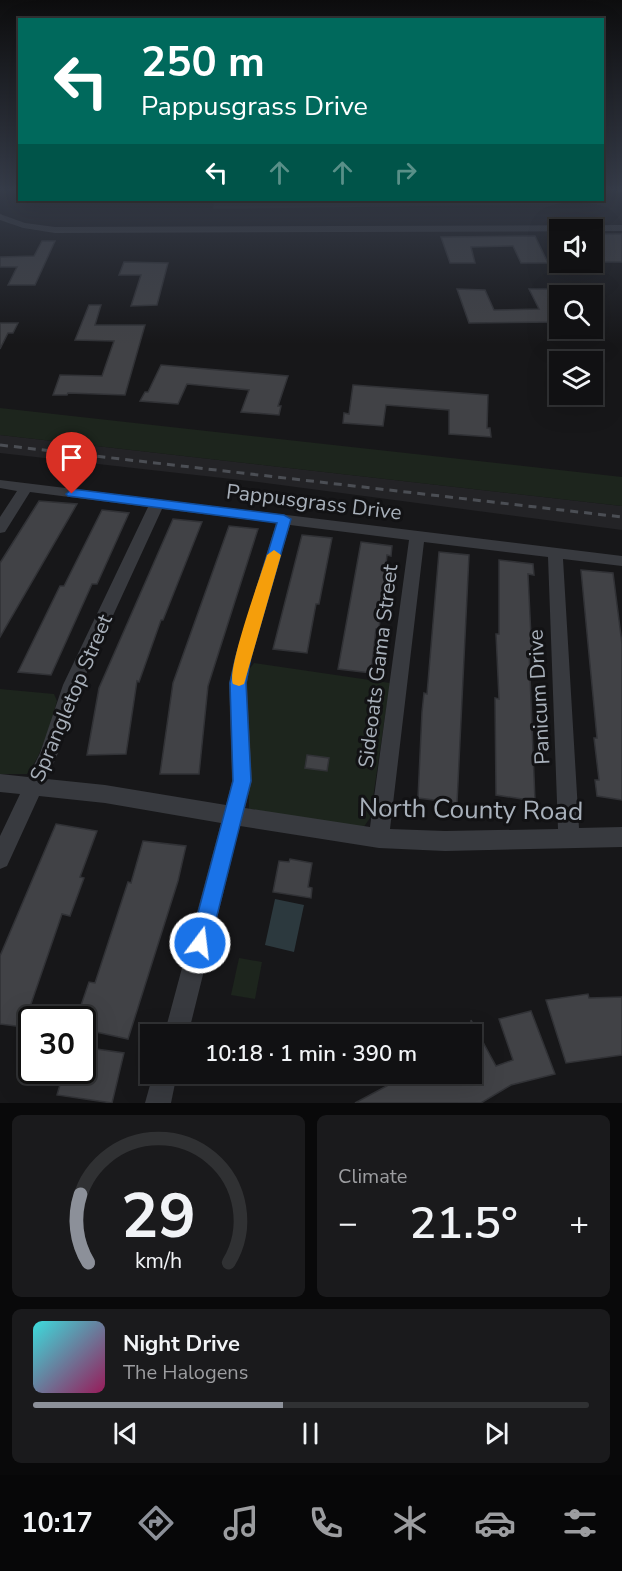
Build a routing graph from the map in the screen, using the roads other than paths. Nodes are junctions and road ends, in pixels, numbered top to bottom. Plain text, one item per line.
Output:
1 (0, 484) edge
2 (26, 488) junction
3 (157, 504) junction
4 (284, 519) junction
5 (0, 528) edge
6 (417, 536) junction
7 (555, 553) junction
8 (622, 561) edge
9 (0, 783) edge
10 (34, 786) junction
11 (233, 816) junction
12 (622, 837) edge
13 (379, 838) junction
14 (569, 838) junction
15 (0, 859) edge
16 (179, 1024) edge
17 (163, 1084) edge
18 (158, 1103) edge

1 - 2 street, Pappusgrass Drive
2 - 3 street, Pappusgrass Drive
2 - 5 street
3 - 4 street, Pappusgrass Drive
3 - 10 street, Sprangletop Street
4 - 6 street, Pappusgrass Drive
4 - 11 street
6 - 7 street, Pappusgrass Drive
6 - 13 street, Sideoats Gama Street
7 - 8 street, Pappusgrass Drive
7 - 14 street, Panicum Drive
9 - 10 street, North County Road
10 - 11 street, North County Road
10 - 15 street, Sprangletop Street
11 - 13 street, North County Road
11 - 16 street
12 - 14 street, North County Road
13 - 14 street, North County Road
17 - 18 street

